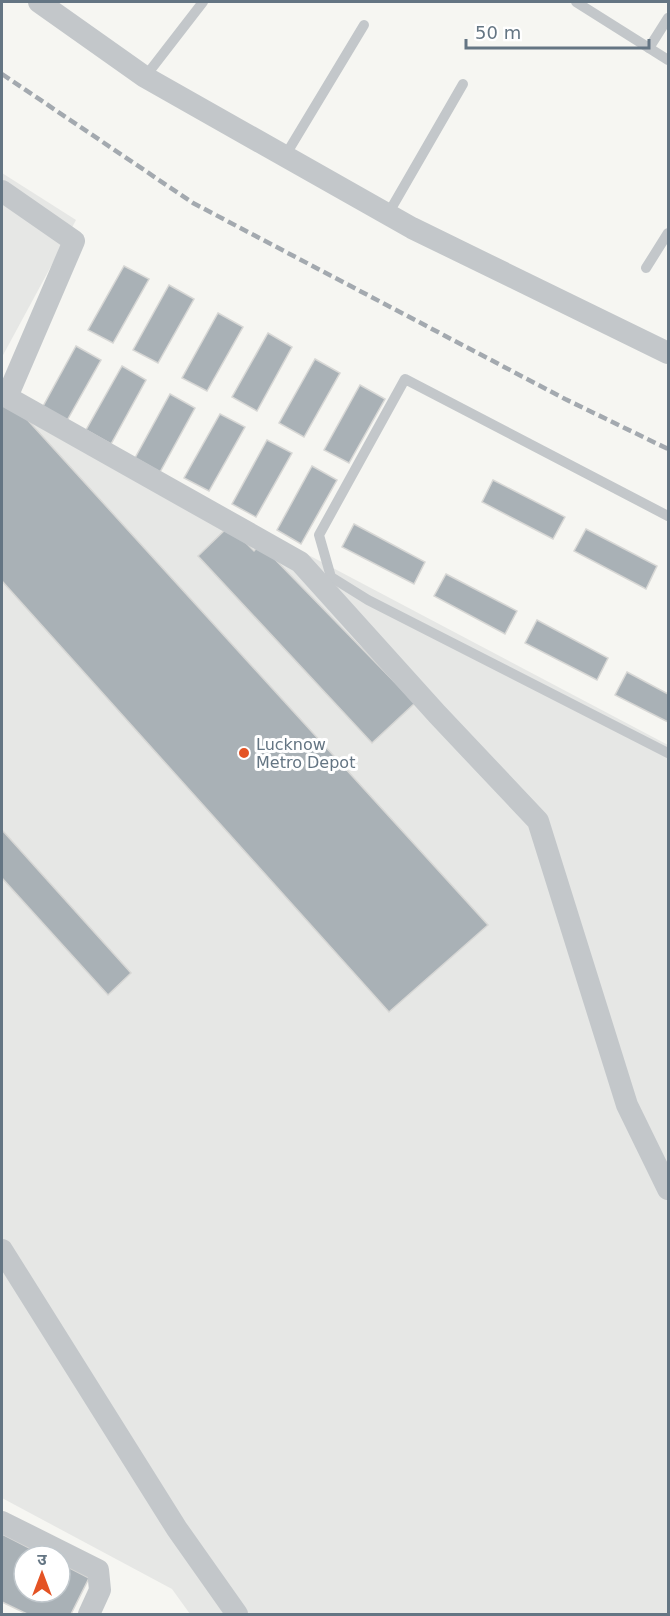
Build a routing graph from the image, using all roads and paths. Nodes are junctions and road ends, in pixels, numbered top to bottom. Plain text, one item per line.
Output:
1 (39, 2) edge
2 (203, 2) edge
3 (576, 2) edge
4 (669, 18) edge
5 (364, 25) dead end
6 (649, 48) junction
7 (669, 60) edge
8 (145, 77) junction
9 (463, 84) dead end
10 (285, 156) junction
11 (2, 191) edge
12 (388, 214) junction
13 (669, 233) edge
14 (646, 268) dead end
15 (669, 353) edge
16 (669, 516) edge
17 (669, 753) edge
18 (669, 1189) edge
19 (2, 1250) edge
20 (2, 1522) edge
21 (89, 1614) edge
22 (237, 1614) edge

1 - 8 street
2 - 8 lane
3 - 6 lane
4 - 6 lane
5 - 10 lane
6 - 7 lane
8 - 10 street
9 - 12 lane
10 - 12 street
11 - 18 street
12 - 15 street
13 - 14 lane
16 - 17 lane
19 - 22 street
20 - 21 street

